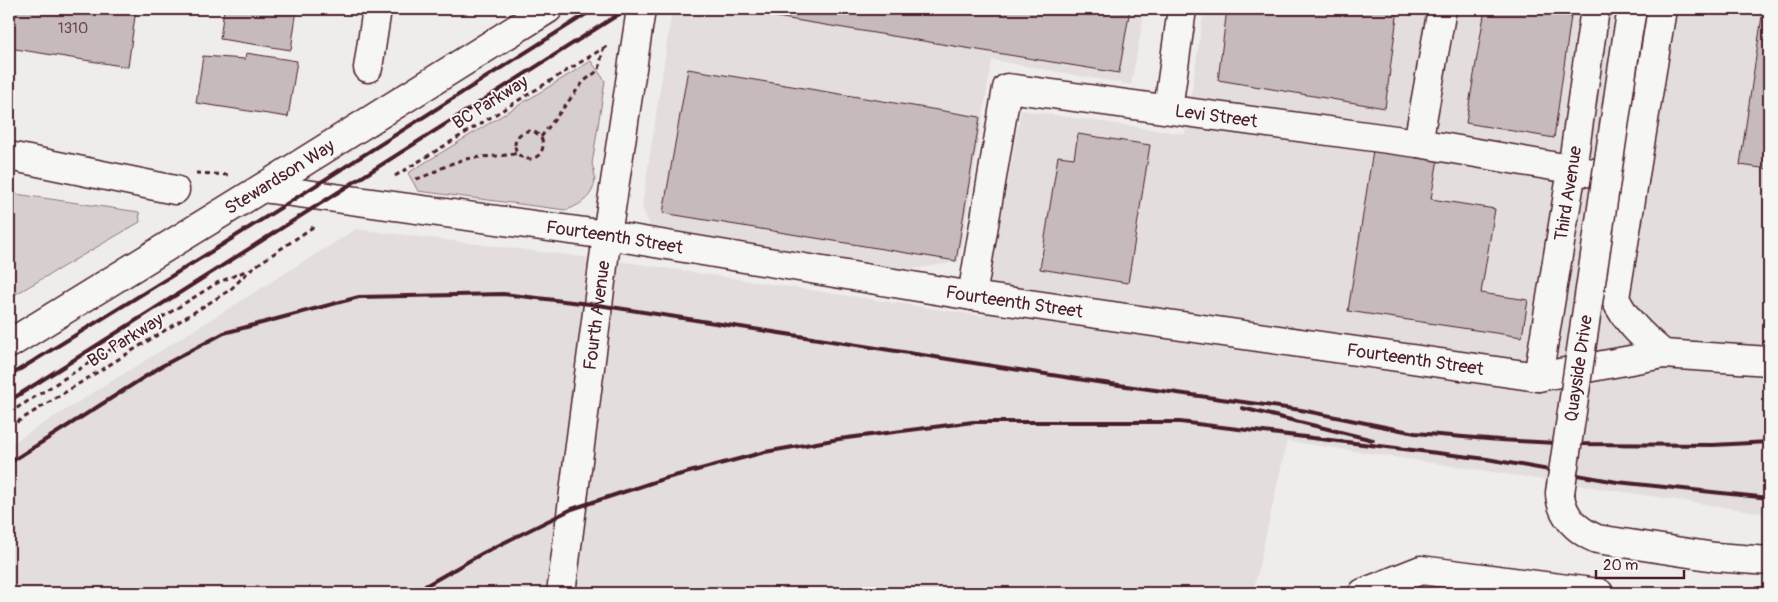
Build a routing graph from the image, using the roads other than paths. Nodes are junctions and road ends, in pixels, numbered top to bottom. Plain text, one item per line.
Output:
1 (378, 9) edge
2 (548, 9) edge
3 (642, 9) edge
4 (1182, 9) edge
5 (1442, 9) edge
6 (1595, 9) edge
7 (1632, 9) edge
8 (1662, 9) edge
9 (368, 68) dead end
10 (1168, 109) junction
11 (1418, 143) junction
12 (9, 156) edge
13 (1572, 170) junction
14 (1634, 180) junction
15 (184, 182) road end
16 (268, 184) junction
17 (607, 235) junction
18 (972, 296) junction
19 (9, 344) edge
20 (1663, 354) junction
21 (1769, 361) edge
22 (1538, 376) junction
23 (1769, 560) edge
24 (561, 593) edge
25 (1363, 593) edge
26 (1599, 593) edge

1 - 9 street
2 - 16 street, Stewardson Way
3 - 17 street, Fourth Avenue
4 - 10 street
5 - 11 street
6 - 13 street, Third Avenue
7 - 23 street, Quayside Drive, bridge
8 - 14 street
10 - 11 street, Levi Street
10 - 18 street, Levi Street
11 - 13 street, Levi Street
12 - 15 street
13 - 14 street, Levi Street
13 - 22 street, Third Avenue
14 - 20 street
16 - 17 street, Fourteenth Street
16 - 19 street, Stewardson Way
17 - 18 street, Fourteenth Street
17 - 24 street, Fourth Avenue
18 - 22 street, Fourteenth Street
20 - 21 street, Fourteenth Street
20 - 22 street, Fourteenth Street
25 - 26 street

